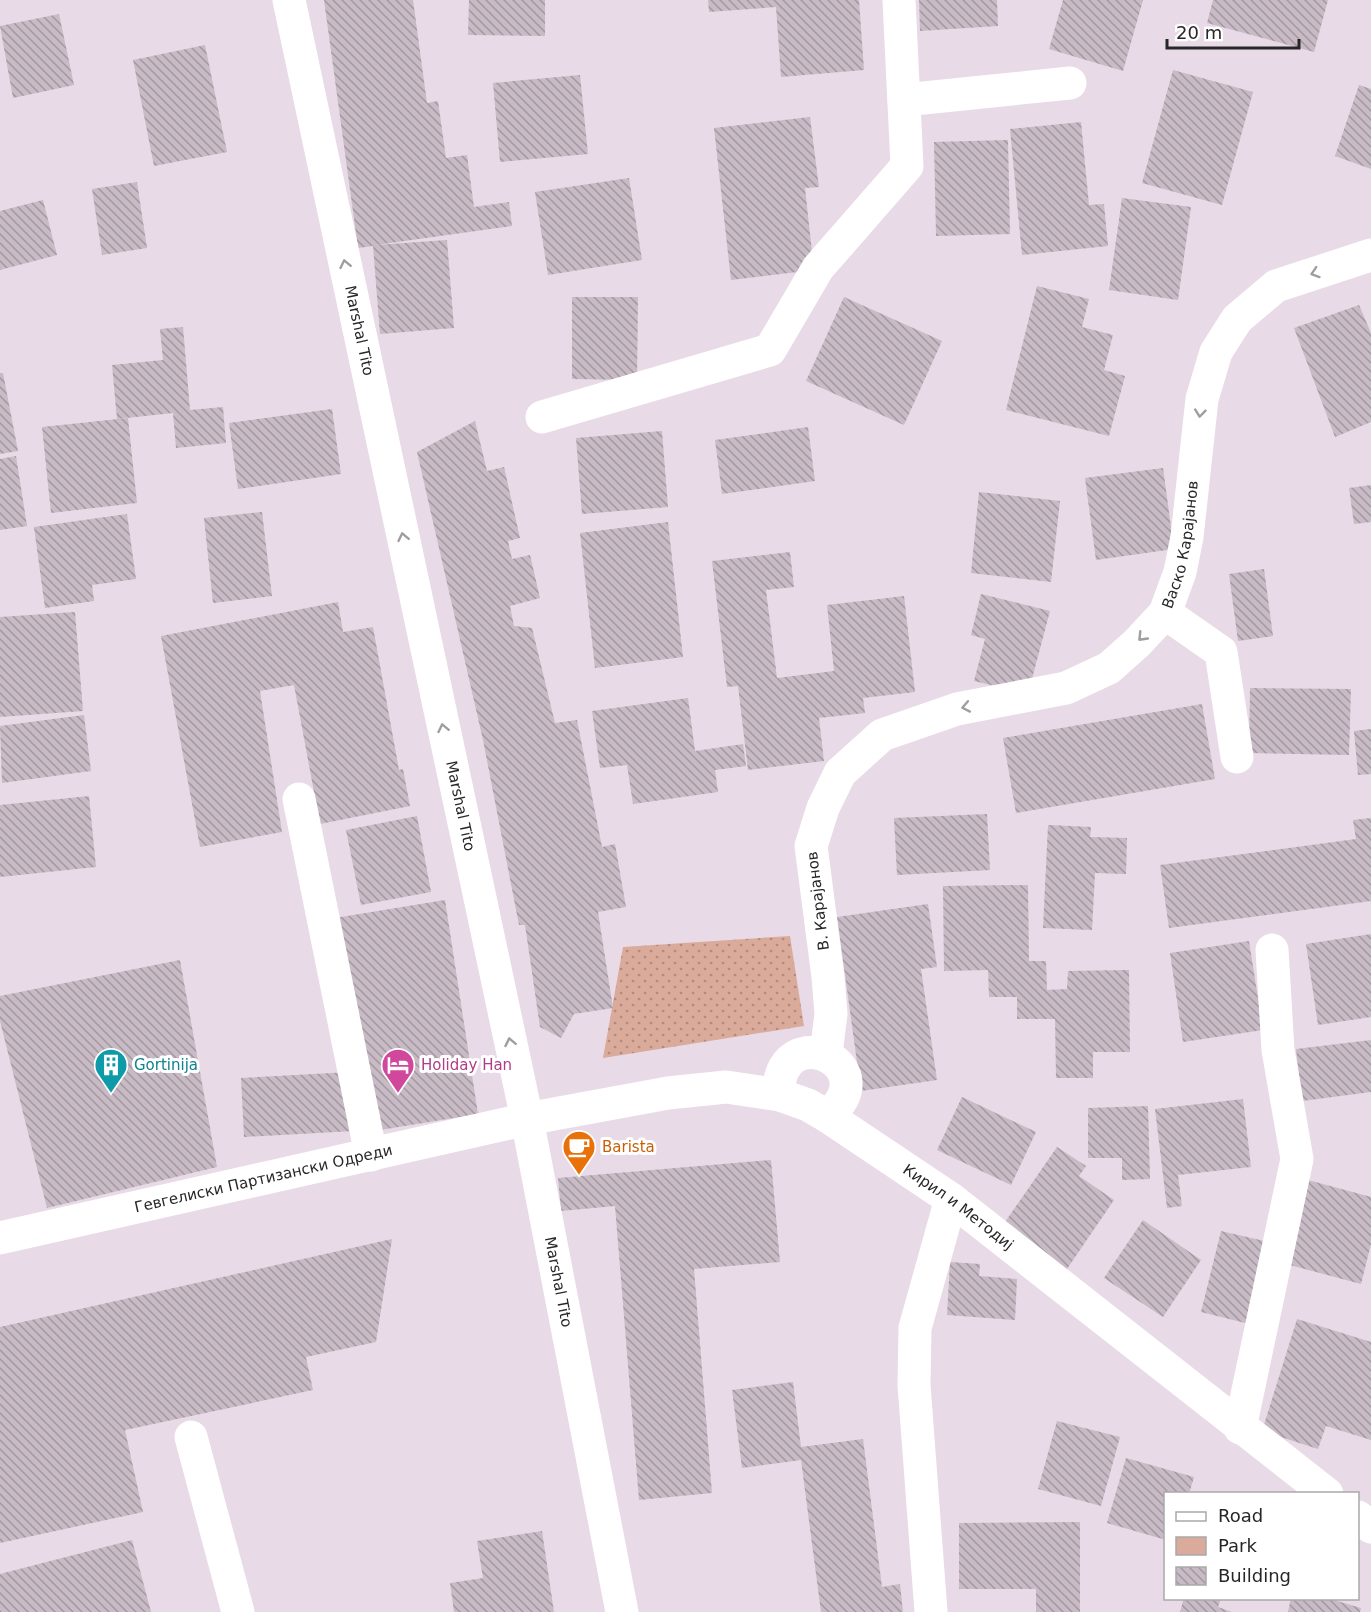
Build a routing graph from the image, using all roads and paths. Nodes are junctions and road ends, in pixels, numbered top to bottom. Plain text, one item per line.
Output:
1 (289, 0) edge
2 (899, 0) edge
3 (1070, 83) dead end
4 (904, 100) junction
5 (1371, 255) edge
6 (542, 417) dead end
7 (1165, 613) junction
8 (882, 735) joint
9 (1237, 757) dead end
10 (299, 798) dead end
11 (1272, 950) dead end
12 (826, 1054) junction
13 (780, 1095) junction
14 (827, 1116) junction
15 (527, 1119) junction
16 (371, 1155) junction
17 (951, 1199) junction
18 (0, 1238) edge
19 (1240, 1428) junction
20 (191, 1437) dead end
21 (1324, 1492) edge
22 (1359, 1518) edge
23 (1371, 1527) edge
24 (238, 1612) edge
25 (622, 1612) edge
26 (931, 1612) edge

15 -> 1 street, Marshal Tito
2 - 4 street
3 - 4 street
4 - 6 street
5 -> 7 street, Вaско Карајанов
7 -> 8 street, Вaско Карајанов
7 - 9 street
8 - 12 street, В. Карајанов
10 - 16 street
11 - 19 street
12 - 13 street
12 - 14 street
13 - 14 street, Кирил и Методиј
13 - 15 street, Кирил и Методиј
14 - 17 street, Кирил и Методиј
15 - 16 street, Гевгелиски Партизански Одреди
15 - 25 street, Marshal Tito
16 - 18 street, Гевгелиски Партизански Одреди
17 - 19 street, Кирил и Методиј
17 - 26 street
19 - 21 street, Кирил и Методиј
20 - 24 street
22 - 23 street

